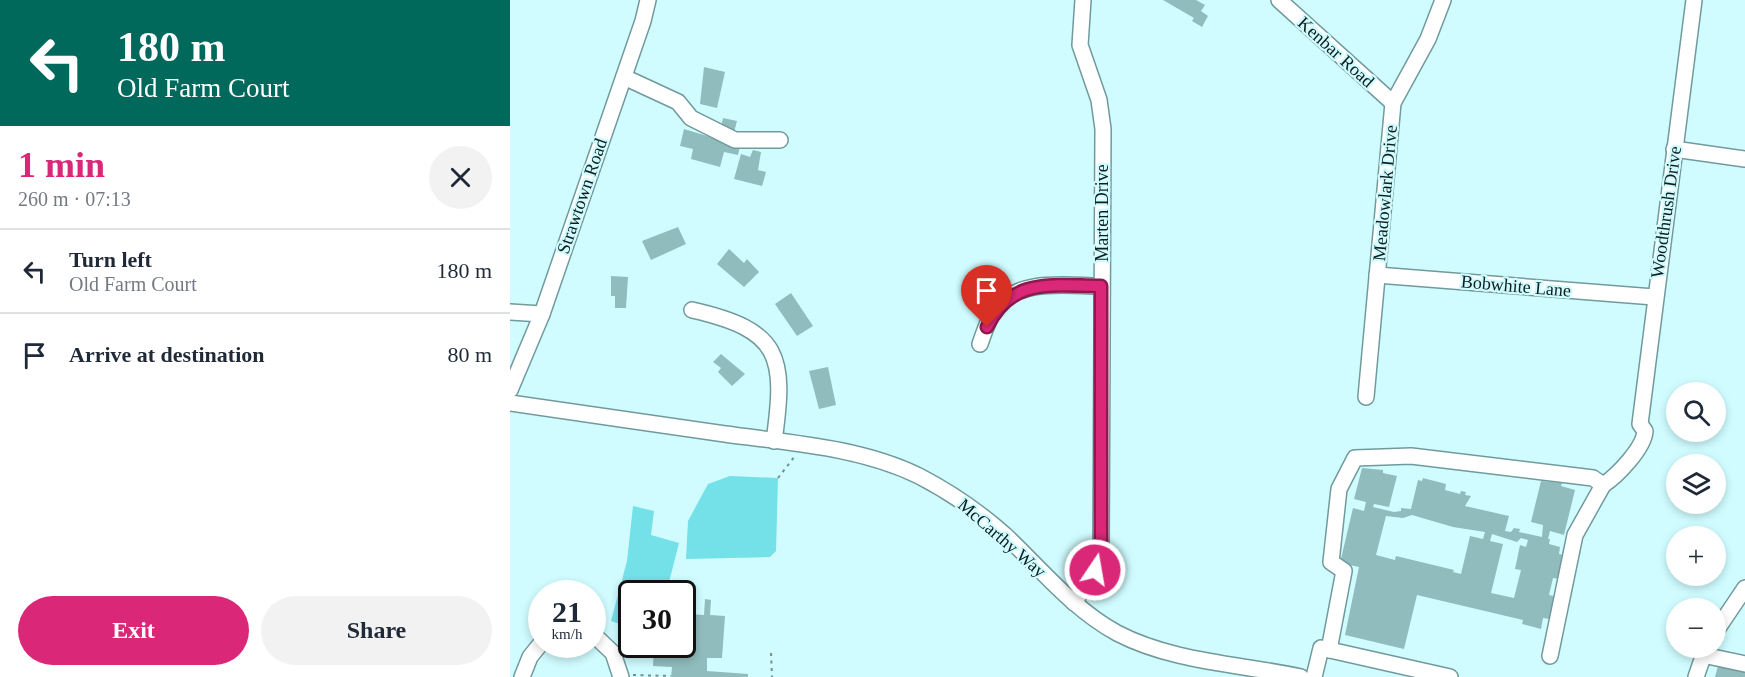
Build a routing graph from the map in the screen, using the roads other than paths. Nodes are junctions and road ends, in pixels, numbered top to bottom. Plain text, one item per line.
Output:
1 (648, 0) edge
2 (1083, 0) edge
3 (1279, 0) edge
4 (1443, 0) edge
5 (1694, 0) edge
6 (624, 76) junction
7 (1393, 103) junction
8 (780, 140) dead end
9 (1674, 149) junction
10 (1745, 159) edge
11 (1377, 275) junction
12 (1101, 286) junction
13 (1654, 297) junction
14 (692, 310) dead end
15 (510, 312) edge
16 (542, 314) junction
17 (980, 344) dead end
18 (510, 390) edge
19 (1366, 397) dead end
20 (510, 403) edge
21 (774, 441) junction
22 (1603, 485) junction
23 (1745, 588) edge
24 (1074, 603) junction
25 (1726, 616) edge
26 (606, 646) edge
27 (1329, 650) junction
28 (1550, 656) dead end
29 (530, 658) edge
30 (1703, 658) edge
31 (1725, 658) edge
32 (1745, 664) edge
33 (621, 676) edge
34 (522, 677) edge
35 (1301, 677) edge
36 (1314, 677) edge
37 (1450, 677) edge
38 (1696, 677) edge

1 - 6 street, Strawtown Road
2 - 12 street, Marten Drive
3 - 7 street, Kenbar Road
4 - 7 street, Meadowlark Drive
5 - 9 street, Woodthrush Drive
6 - 8 street
6 - 16 street, Strawtown Road
7 - 11 street, Meadowlark Drive
9 - 10 street
9 - 13 street, Woodthrush Drive
11 - 13 street, Bobwhite Lane
11 - 19 street, Meadowlark Drive
12 - 17 street
12 - 24 street, Marten Drive
13 - 22 street, Woodthrush Drive
14 - 21 street
15 - 16 street
16 - 18 street, Strawtown Road
20 - 21 street, McCarthy Way
21 - 24 street, McCarthy Way
22 - 27 street
22 - 28 street
23 - 25 street
24 - 35 street, McCarthy Way
26 - 33 street
27 - 36 street
27 - 37 street
29 - 34 street
30 - 38 street
31 - 32 street

